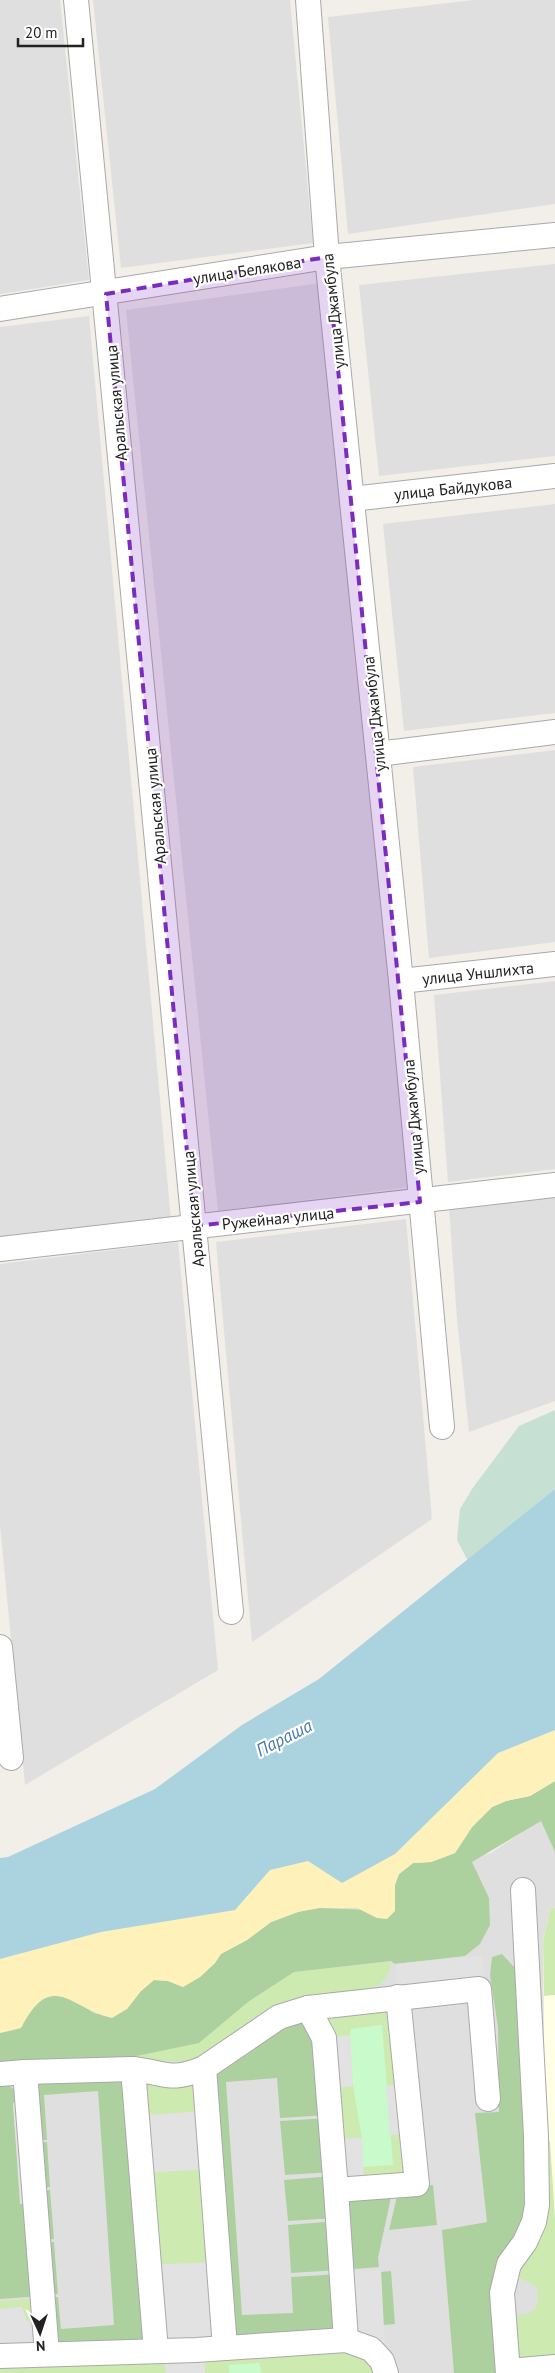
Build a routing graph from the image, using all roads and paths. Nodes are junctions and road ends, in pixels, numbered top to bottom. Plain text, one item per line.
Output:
1 (76, 0) edge
2 (308, 0) edge
3 (555, 235) edge
4 (327, 257) junction
5 (106, 294) junction
6 (0, 309) edge
7 (555, 476) edge
8 (352, 499) junction
9 (555, 732) edge
10 (378, 754) junction
11 (555, 964) edge
12 (401, 981) junction
13 (555, 1185) edge
14 (420, 1202) junction
15 (194, 1226) junction
16 (0, 1250) edge
17 (442, 1427) dead end
18 (231, 1612) dead end
19 (0, 1647) edge
20 (11, 1758) dead end
21 (523, 1890) dead end
22 (398, 1997) junction
23 (308, 2008) junction
24 (204, 2068) junction
25 (133, 2069) junction
26 (25, 2072) junction
27 (0, 2074) edge
28 (488, 2099) dead end
29 (336, 2190) junction
30 (346, 2340) junction
31 (225, 2348) junction
32 (156, 2351) junction
33 (47, 2354) junction
34 (0, 2356) edge
35 (555, 2367) edge
36 (508, 2372) edge
37 (386, 2373) edge

1 - 5 street, Аральская улица
2 - 4 street, улица Джамбула
3 - 4 street, улица Белякова
4 - 5 street, улица Белякова
4 - 8 street, улица Джамбула
5 - 6 street, улица Белякова
5 - 15 street, Аральская улица
7 - 8 street, улица Байдукова
8 - 10 street, улица Джамбула
9 - 10 street
10 - 12 street, улица Джамбула
11 - 12 street, улица Уншлихта
12 - 14 street, улица Джамбула
13 - 14 street, Ружейная улица
14 - 15 street, Ружейная улица
14 - 17 street, улица Джамбула
15 - 16 street, Ружейная улица
15 - 18 street, Аральская улица
19 - 20 street
21 - 36 street
22 - 23 street
22 - 28 street
22 - 29 street
23 - 24 street
23 - 29 street
24 - 25 street
24 - 31 street
25 - 26 street
25 - 32 street
26 - 27 street
26 - 33 street
29 - 30 street
30 - 31 street
30 - 37 street
31 - 32 street
32 - 33 street
33 - 34 street
35 - 36 street

